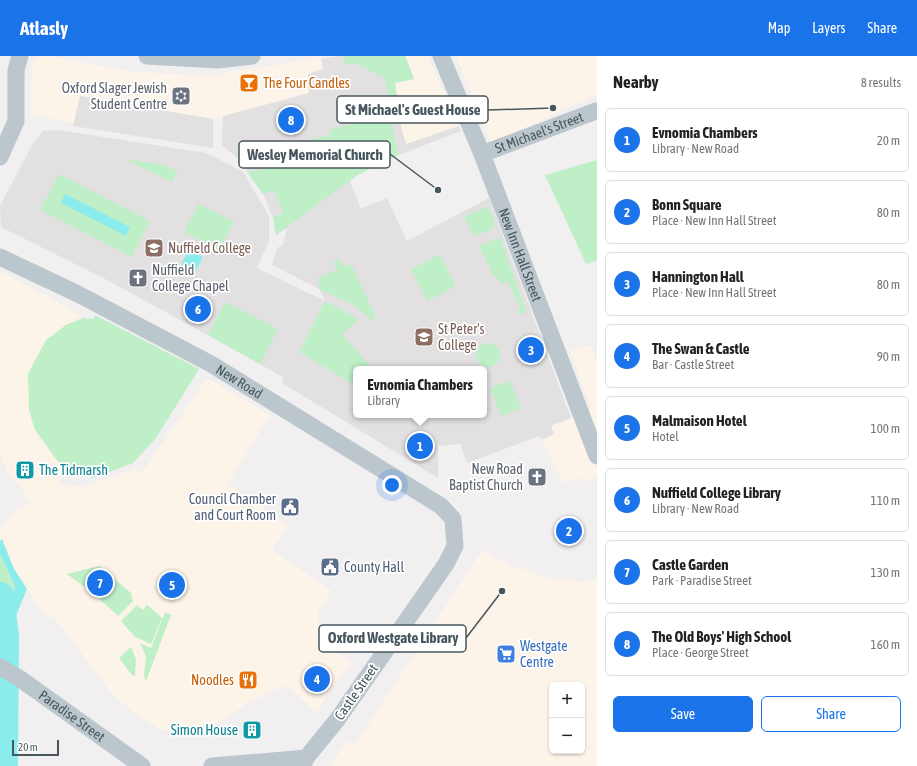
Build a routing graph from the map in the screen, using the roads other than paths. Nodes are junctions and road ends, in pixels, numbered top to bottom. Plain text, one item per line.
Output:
1 (20, 56) edge
2 (148, 56) edge
3 (252, 56) edge
4 (441, 56) edge
5 (596, 111) edge
6 (482, 154) junction
7 (0, 157) edge
8 (0, 257) edge
9 (597, 456) edge
10 (454, 534) joint
11 (0, 668) edge
12 (305, 762) edge
13 (142, 766) edge
14 (212, 766) edge

1 - 7 street
2 - 3 street
4 - 6 street, New Inn Hall Street
5 - 6 street, St Michael's Street
6 - 9 street, New Inn Hall Street
8 - 10 street, New Road
10 - 12 street, Castle Street
11 - 13 street, Paradise Street
12 - 14 street

